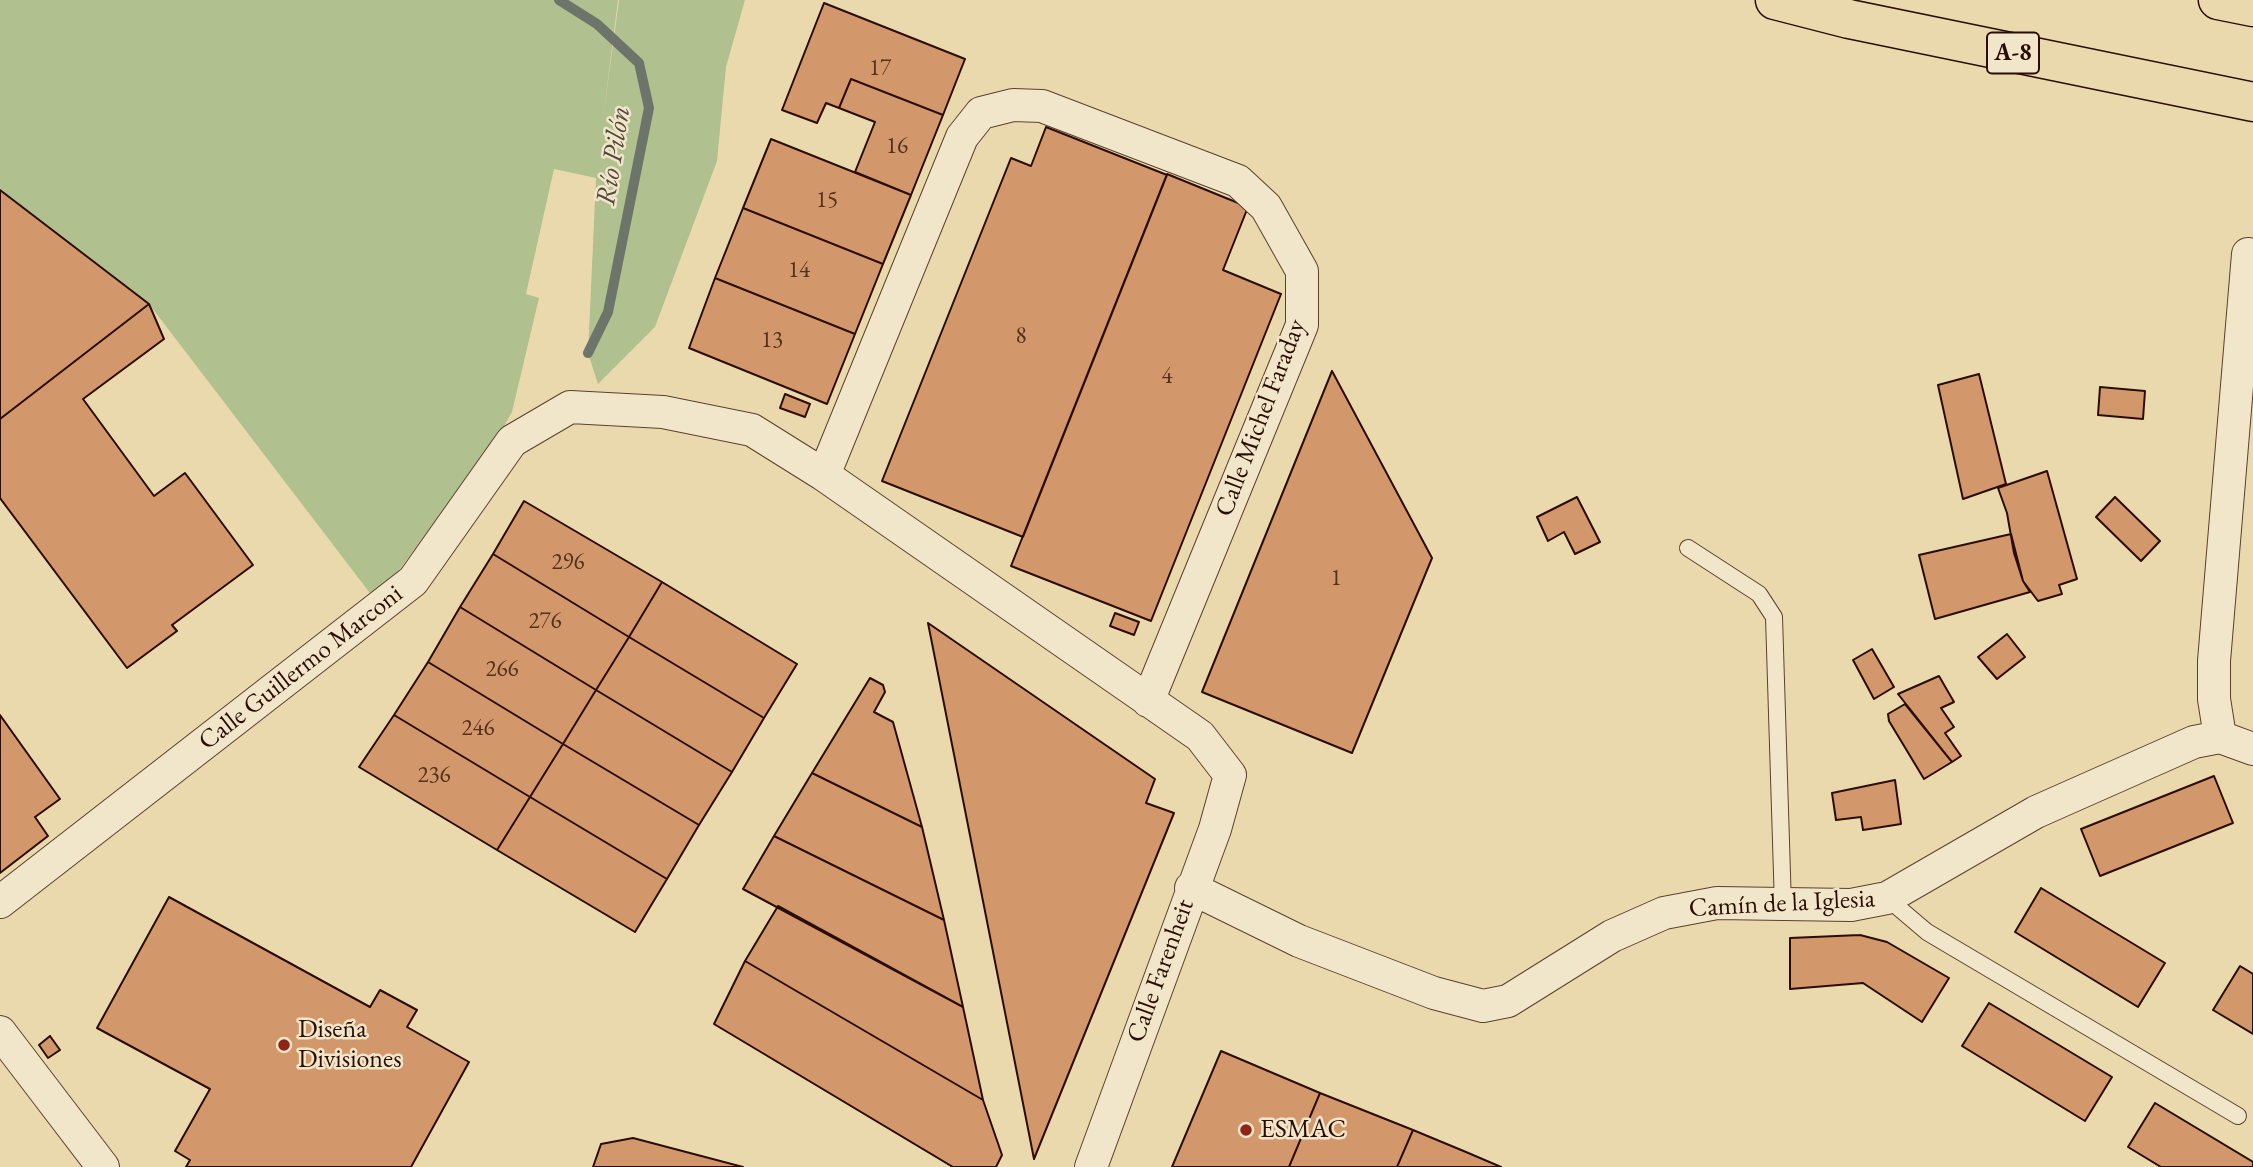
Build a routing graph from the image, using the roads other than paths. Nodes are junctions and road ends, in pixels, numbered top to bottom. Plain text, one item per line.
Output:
1 (1741, 0) edge
2 (1775, 0) edge
3 (2218, 0) edge
4 (2253, 7) edge
5 (1849, 19) junction
6 (2253, 102) edge
7 (2248, 254) dead end
8 (824, 475) junction
9 (1688, 548) dead end
10 (1148, 701) junction
11 (2220, 737) junction
12 (2253, 749) edge
13 (1191, 888) junction
14 (1887, 898) junction
15 (0, 902) edge
16 (1783, 906) junction
17 (0, 1032) edge
18 (2238, 1116) dead end
19 (103, 1167) edge
20 (1091, 1167) edge

1 - 5 highway
2 - 5 highway, A-8
3 - 4 highway
5 - 6 highway, A-8
7 - 11 street
8 - 10 street
8 - 10 street, Calle Michel Faraday
8 - 15 street, Calle Guillermo Marconi
9 - 16 lane
10 - 13 street, Calle Farenheit
11 - 12 street
11 - 14 street, Camín de la Iglesia
13 - 16 street, Camín de la Iglesia
13 - 20 street, Calle Farenheit
14 - 16 street, Camín de la Iglesia
14 - 18 lane
17 - 19 street

